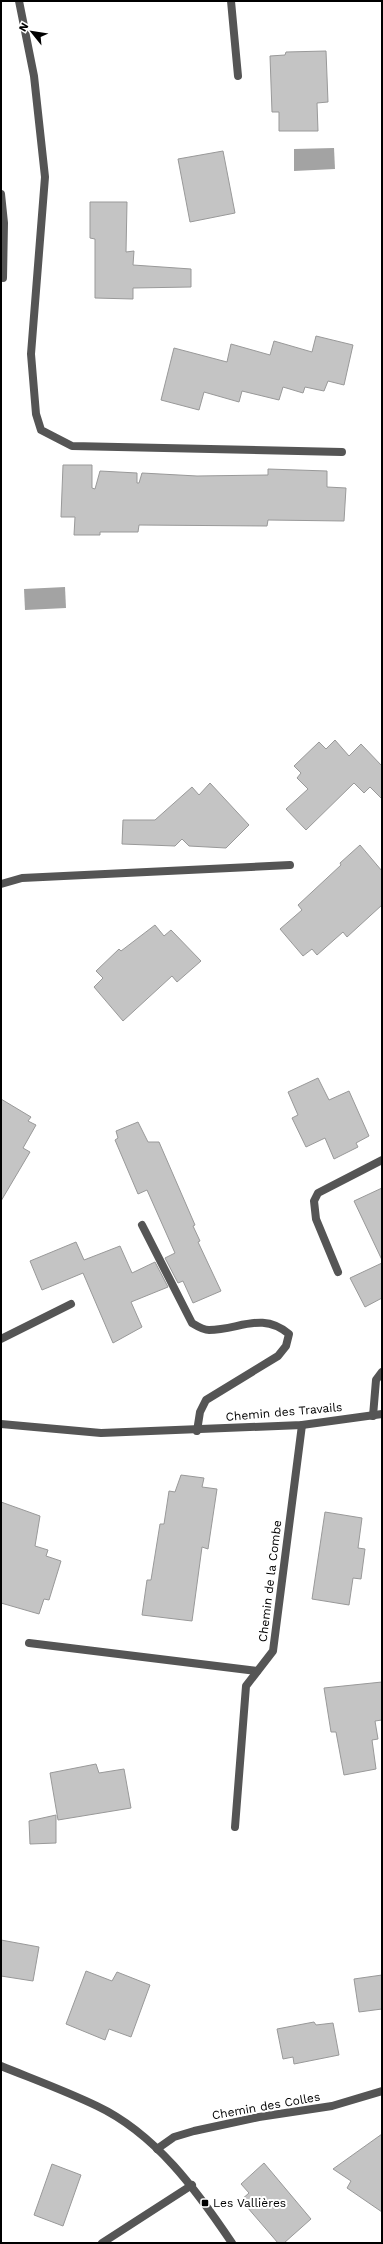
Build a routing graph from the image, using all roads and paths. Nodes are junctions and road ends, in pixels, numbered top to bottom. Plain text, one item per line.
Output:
1 (19, 1) edge
2 (231, 1) edge
3 (238, 76) dead end
4 (1, 194) edge
5 (2, 241) edge
6 (3, 278) dead end
7 (342, 452) dead end
8 (290, 866) dead end
9 (1, 884) edge
10 (382, 1160) edge
11 (142, 1225) dead end
12 (338, 1272) dead end
13 (71, 1304) dead end
14 (1, 1339) edge
15 (382, 1372) edge
16 (382, 1414) edge
17 (373, 1416) junction
18 (1, 1424) edge
19 (302, 1425) junction
20 (197, 1431) junction
21 (29, 1643) dead end
22 (257, 1671) junction
23 (234, 1827) dead end
24 (1, 2066) edge
25 (382, 2091) edge
26 (157, 2149) junction
27 (192, 2185) junction
28 (102, 2243) edge
29 (232, 2243) edge

1 - 7 street
2 - 3 street
4 - 5 street
5 - 6 street
8 - 9 street
10 - 12 street
11 - 20 street
13 - 14 street
15 - 17 street
16 - 17 street, Chemin des Travails
17 - 19 street, Chemin des Travails
18 - 20 street, Chemin des Travails
19 - 20 street, Chemin des Travails
19 - 22 street, Chemin de la Combe
21 - 22 street
22 - 23 street, Chemin de la Combe
24 - 26 street
25 - 26 street, Chemin des Colles
26 - 27 street
27 - 28 street
27 - 29 street

